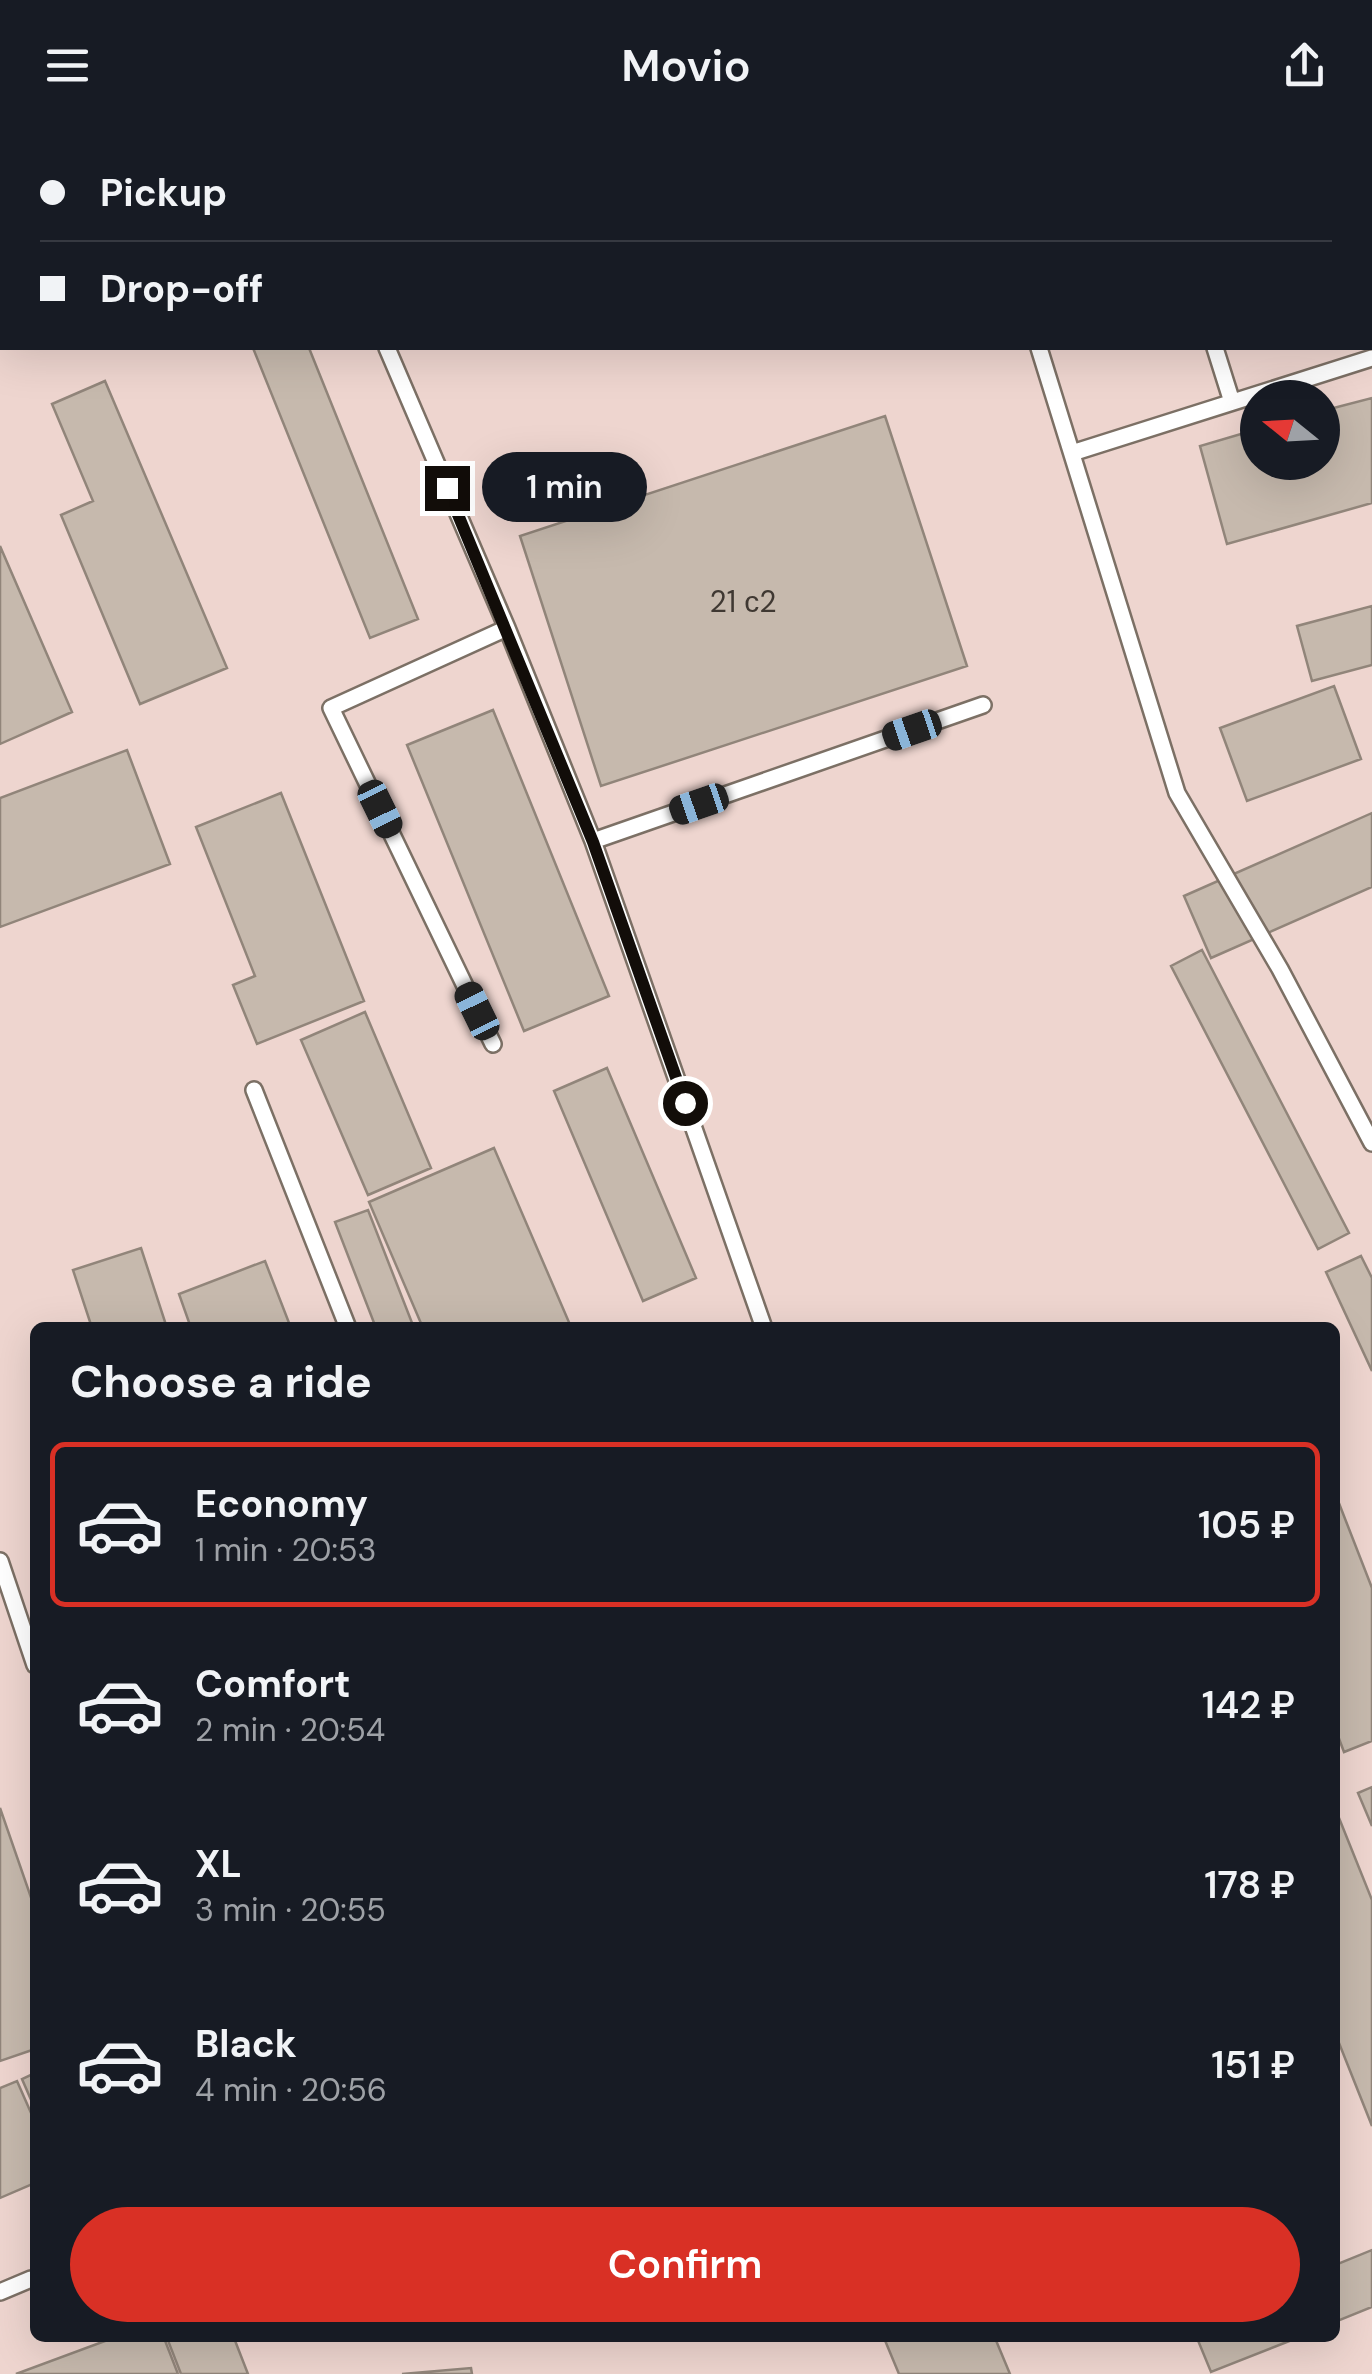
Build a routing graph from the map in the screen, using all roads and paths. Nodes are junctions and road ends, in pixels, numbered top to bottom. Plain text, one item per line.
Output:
1 (388, 350) edge
2 (1039, 350) edge
3 (1215, 350) edge
4 (1372, 358) edge
5 (1232, 402) junction
6 (1072, 453) junction
7 (507, 628) junction
8 (983, 705) dead end
9 (593, 842) junction
10 (493, 1044) dead end
11 (254, 1090) dead end
12 (1372, 1143) edge
13 (346, 1322) edge
14 (762, 1322) edge
15 (0, 1561) edge
16 (30, 1650) edge
17 (30, 2279) edge
18 (0, 2292) edge

1 - 7 lane
2 - 6 lane
3 - 5 lane
4 - 5 lane
5 - 6 lane
6 - 12 lane
7 - 9 lane
7 - 10 lane
8 - 9 lane
9 - 14 lane
11 - 13 lane
15 - 16 lane
17 - 18 lane

